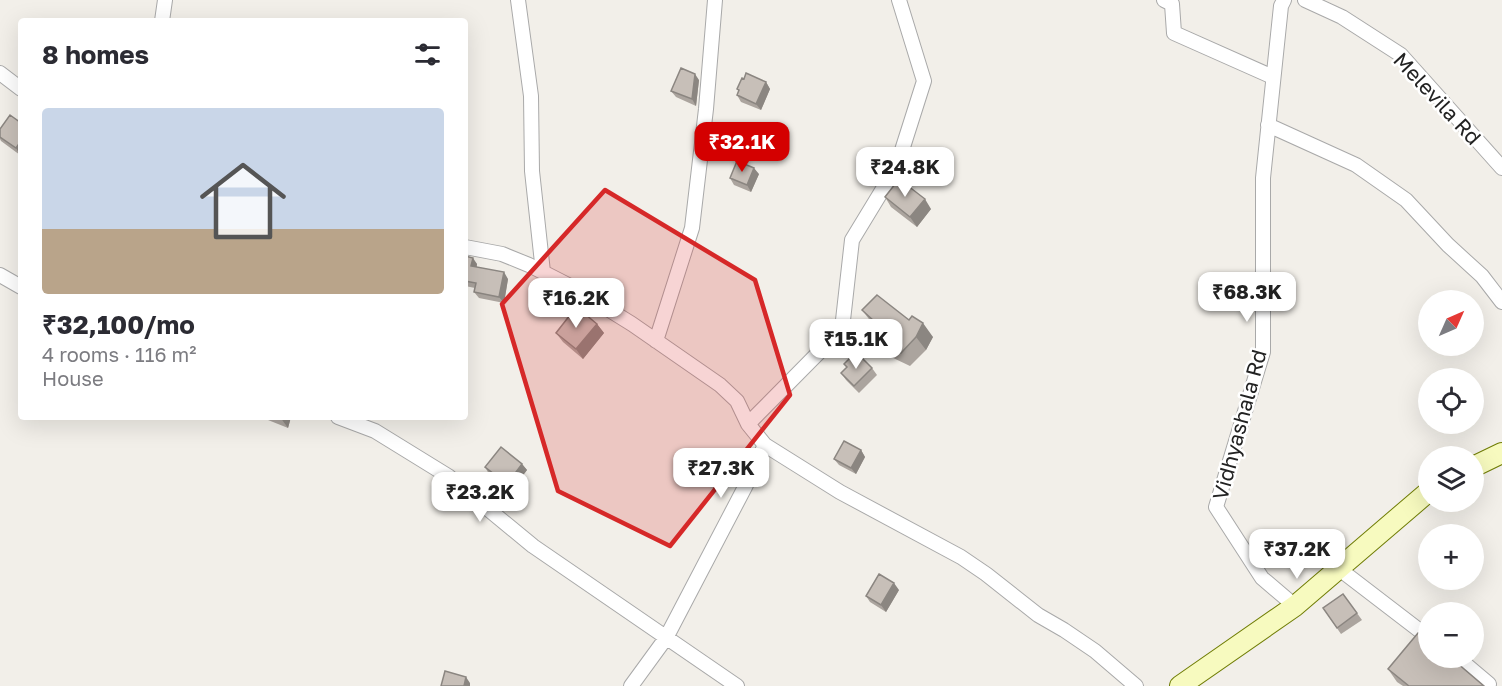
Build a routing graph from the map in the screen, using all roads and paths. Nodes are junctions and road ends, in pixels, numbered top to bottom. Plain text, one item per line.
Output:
1 (165, 0) edge
2 (518, 0) edge
3 (715, 0) edge
4 (899, 0) edge
5 (1164, 0) edge
6 (1284, 0) edge
7 (1305, 0) edge
8 (162, 18) edge
9 (0, 73) edge
10 (1273, 77) junction
11 (18, 87) edge
12 (1268, 125) junction
13 (1502, 168) edge
14 (468, 248) edge
15 (543, 272) junction
16 (0, 275) edge
17 (18, 285) edge
18 (1502, 302) edge
19 (656, 341) junction
20 (350, 420) edge
21 (748, 424) junction
22 (765, 445) junction
23 (1502, 453) edge
24 (1484, 462) edge
25 (1418, 500) edge
26 (1338, 568) junction
27 (1295, 606) junction
28 (1418, 629) edge
29 (666, 638) junction
30 (1470, 668) edge
31 (1489, 684) dead end
32 (631, 686) edge
33 (737, 686) edge
34 (1136, 686) edge
35 (1180, 686) edge

1 - 8 street
2 - 15 street
3 - 19 street
4 - 21 street
5 - 10 street
6 - 10 street, Vidhyashala Rd
7 - 13 street, Melevila Rd
9 - 11 street
10 - 12 street, Vidhyashala Rd
12 - 18 street
12 - 27 street, Vidhyashala Rd
14 - 15 street
15 - 19 street
16 - 17 street
19 - 21 street
20 - 29 street
21 - 22 street
22 - 29 street
22 - 34 street
23 - 24 main road
25 - 26 main road
26 - 27 main road
26 - 28 street
27 - 35 main road
29 - 32 street
29 - 33 street
30 - 31 street

